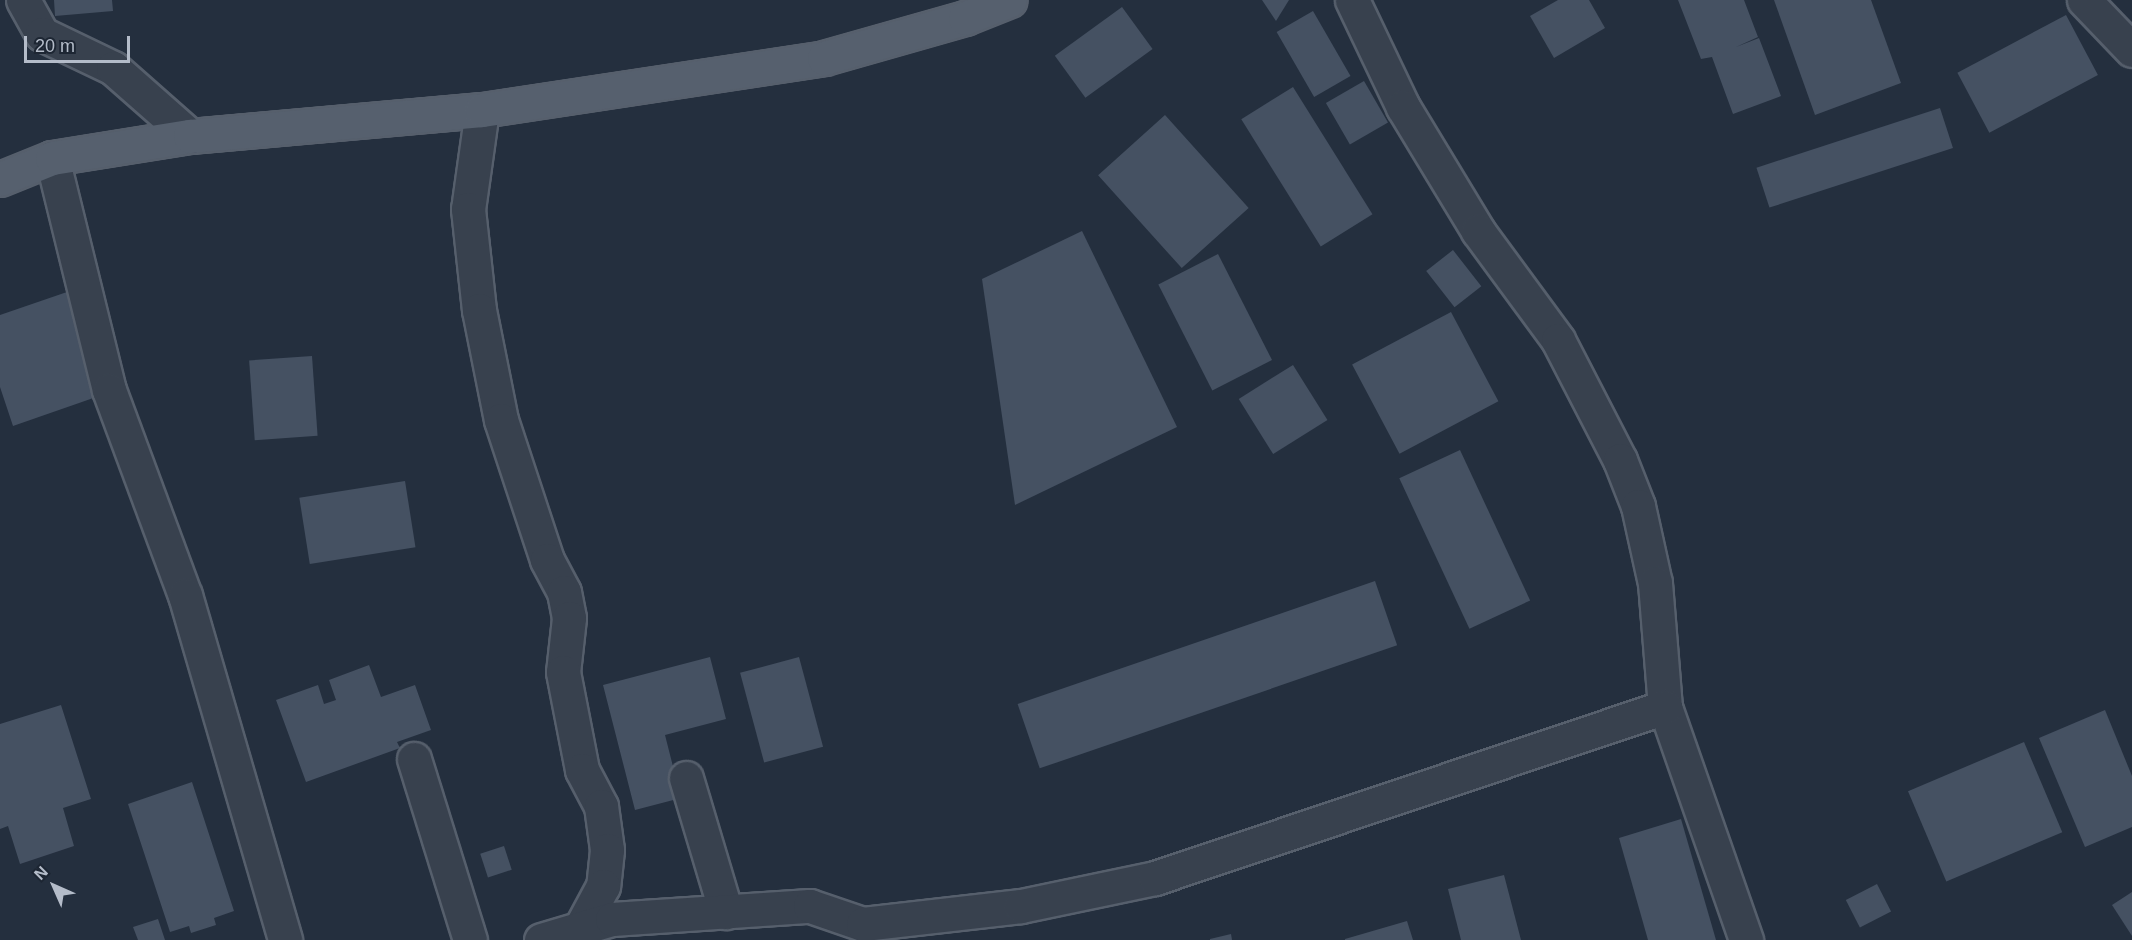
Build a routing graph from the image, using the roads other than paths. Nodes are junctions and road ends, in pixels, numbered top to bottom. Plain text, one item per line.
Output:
1 (23, 0) edge
2 (1010, 0) edge
3 (1352, 0) edge
4 (2084, 0) edge
5 (2132, 50) edge
6 (482, 110) junction
7 (190, 136) junction
8 (52, 158) junction
9 (0, 179) edge
10 (1665, 707) junction
11 (414, 759) dead end
12 (686, 778) dead end
13 (726, 912) junction
14 (581, 927) junction
15 (285, 940) edge
16 (470, 940) edge
17 (541, 940) edge
18 (1746, 940) edge

1 - 7 street
2 - 6 main road
3 - 10 street
4 - 5 street
6 - 7 main road
6 - 14 street
7 - 8 main road
8 - 9 main road
8 - 15 street
10 - 13 street
10 - 18 street
11 - 16 street
12 - 13 street
13 - 14 street
14 - 17 street

